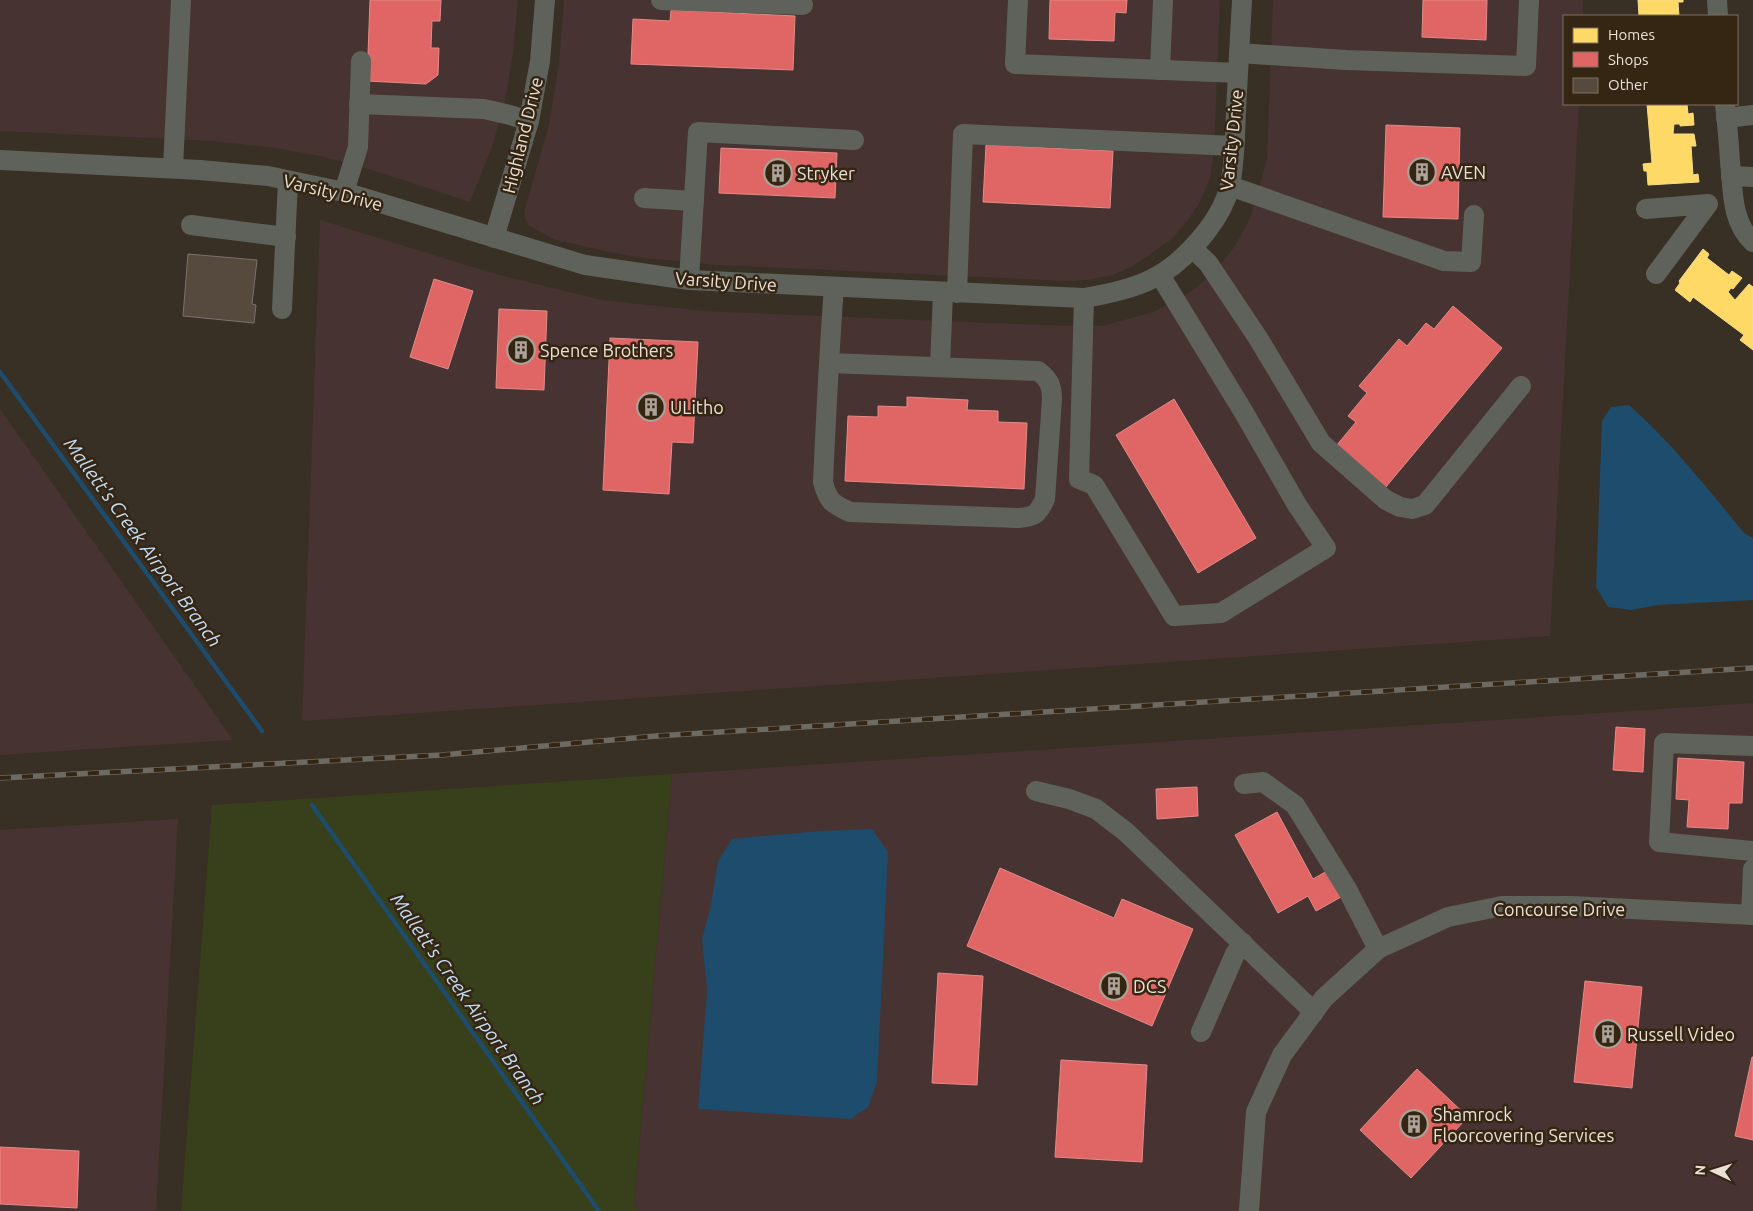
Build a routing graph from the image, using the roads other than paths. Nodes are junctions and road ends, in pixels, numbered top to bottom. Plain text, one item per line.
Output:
1 (181, 0) edge
2 (545, 0) edge
3 (662, 0) edge
4 (1018, 0) edge
5 (1163, 0) edge
6 (1242, 0) edge
7 (1529, 0) edge
8 (1717, 0) edge
9 (803, 5) dead end
10 (1718, 15) edge
11 (1239, 53) junction
12 (361, 61) dead end
13 (1160, 70) junction
14 (1238, 73) junction
15 (359, 104) junction
16 (1726, 111) edge
17 (1753, 115) edge
18 (529, 121) junction
19 (854, 140) dead end
20 (1234, 146) junction
21 (0, 160) edge
22 (173, 168) junction
23 (1732, 176) junction
24 (1753, 177) edge
25 (288, 181) junction
26 (1230, 186) junction
27 (344, 192) junction
28 (644, 198) dead end
29 (1733, 200) junction
30 (694, 201) junction
31 (1708, 204) junction
32 (1646, 209) dead end
33 (1474, 215) dead end
34 (191, 226) dead end
35 (286, 237) junction
36 (494, 238) junction
37 (1753, 242) edge
38 (1193, 248) junction
39 (1656, 274) dead end
40 (1160, 275) junction
41 (689, 280) junction
42 (834, 287) junction
43 (950, 293) junction
44 (1084, 298) junction
45 (282, 309) dead end
46 (829, 362) junction
47 (940, 367) junction
48 (1521, 386) dead end
49 (1753, 746) edge
50 (1244, 784) dead end
51 (1036, 791) dead end
52 (1753, 851) edge
53 (1753, 868) edge
54 (1752, 915) edge
55 (1243, 943) junction
56 (1378, 949) junction
57 (1314, 1012) junction
58 (1201, 1032) dead end
59 (1249, 1211) edge

1 - 22 street
2 - 18 street, Highland Drive
3 - 9 street
4 - 13 street
5 - 13 street
6 - 11 street, Varsity Drive
7 - 11 street
8 - 10 street
11 - 14 street, Varsity Drive
12 - 15 street
13 - 14 street
14 - 20 street, Varsity Drive
15 - 18 street
15 - 27 street
16 - 17 street
16 - 23 street
18 - 36 street, Highland Drive
19 - 30 street
20 - 26 street, Varsity Drive
20 - 43 street
21 - 22 street, Varsity Drive
22 - 25 street, Varsity Drive
23 - 24 street
23 - 29 street
25 - 27 street, Varsity Drive
25 - 35 street
26 - 33 street
26 - 38 street, Varsity Drive
27 - 36 street, Varsity Drive
28 - 30 street
29 - 31 street
29 - 37 street
30 - 41 street
31 - 32 street
31 - 39 street
34 - 35 street
35 - 45 street
36 - 41 street, Varsity Drive
38 - 40 street, Varsity Drive
38 - 48 street
40 - 44 street, Varsity Drive
40 - 44 street
41 - 42 street, Varsity Drive
42 - 43 street, Varsity Drive
42 - 46 street
43 - 44 street, Varsity Drive
43 - 47 street
46 - 47 street
46 - 47 street
49 - 52 street
50 - 56 street
51 - 55 street
53 - 54 street
54 - 56 street, Concourse Drive
55 - 57 street
55 - 58 street
56 - 57 street, Concourse Drive
57 - 59 street, Concourse Drive

